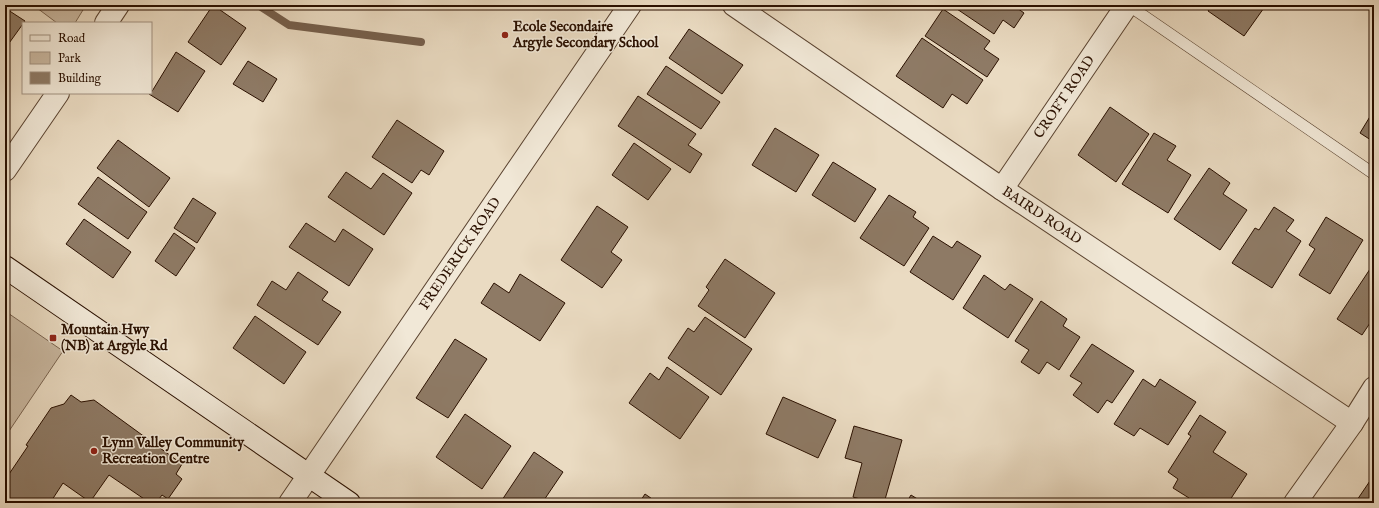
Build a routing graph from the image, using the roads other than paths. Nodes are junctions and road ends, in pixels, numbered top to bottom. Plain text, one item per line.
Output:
1 (118, 5) edge
2 (630, 5) edge
3 (734, 5) edge
4 (1127, 5) edge
5 (107, 22) edge
6 (57, 94) edge
7 (5, 170) edge
8 (1374, 174) edge
9 (1002, 189) junction
10 (5, 267) edge
11 (1374, 388) edge
12 (1352, 423) junction
13 (309, 475) junction
14 (290, 503) edge
15 (349, 503) edge
16 (1295, 503) edge

1 - 5 street
2 - 13 street, FREDERICK ROAD
3 - 9 street, BAIRD ROAD
4 - 8 lane
4 - 9 street, CROFT ROAD
6 - 7 street
9 - 12 street, BAIRD ROAD
10 - 13 street
11 - 12 street
12 - 16 street
13 - 14 street, FREDERICK ROAD
13 - 15 street

